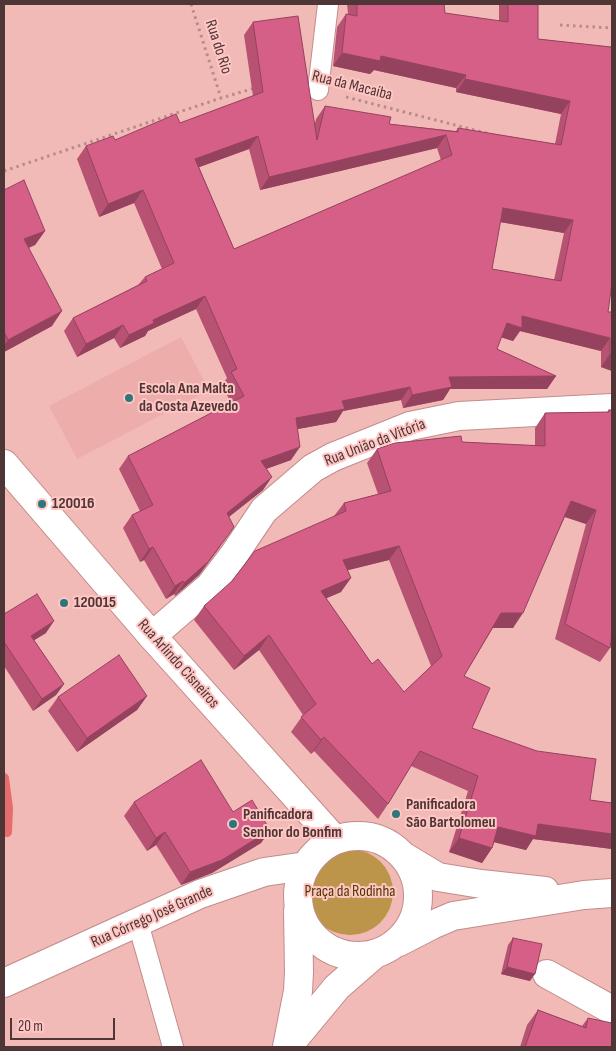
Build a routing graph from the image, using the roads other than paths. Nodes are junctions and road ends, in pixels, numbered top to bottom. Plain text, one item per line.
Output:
1 (328, 4) edge
2 (318, 90) road end
3 (612, 408) edge
4 (4, 464) edge
5 (152, 636) junction
6 (335, 840) junction
7 (403, 856) junction
8 (306, 866) junction
9 (612, 893) edge
10 (584, 895) junction
11 (298, 905) junction
12 (138, 923) junction
13 (385, 949) junction
14 (547, 974) dead end
15 (4, 982) edge
16 (612, 1010) edge
17 (173, 1047) edge
18 (288, 1047) edge

1 - 2 lane
3 - 5 main road, Rua União da Vitória
4 - 5 main road, Rua Arlindo Cisneiros
5 - 6 main road, Rua Arlindo Cisneiros
6 - 7 main road
6 - 8 main road
7 - 10 main road
7 - 13 main road
8 - 11 main road
8 - 12 main road, Rua Córrego José Grande
9 - 10 main road
10 - 13 main road
11 - 13 main road
11 - 18 main road
12 - 15 main road, Rua Córrego José Grande
12 - 17 lane
13 - 18 main road
14 - 16 main road

